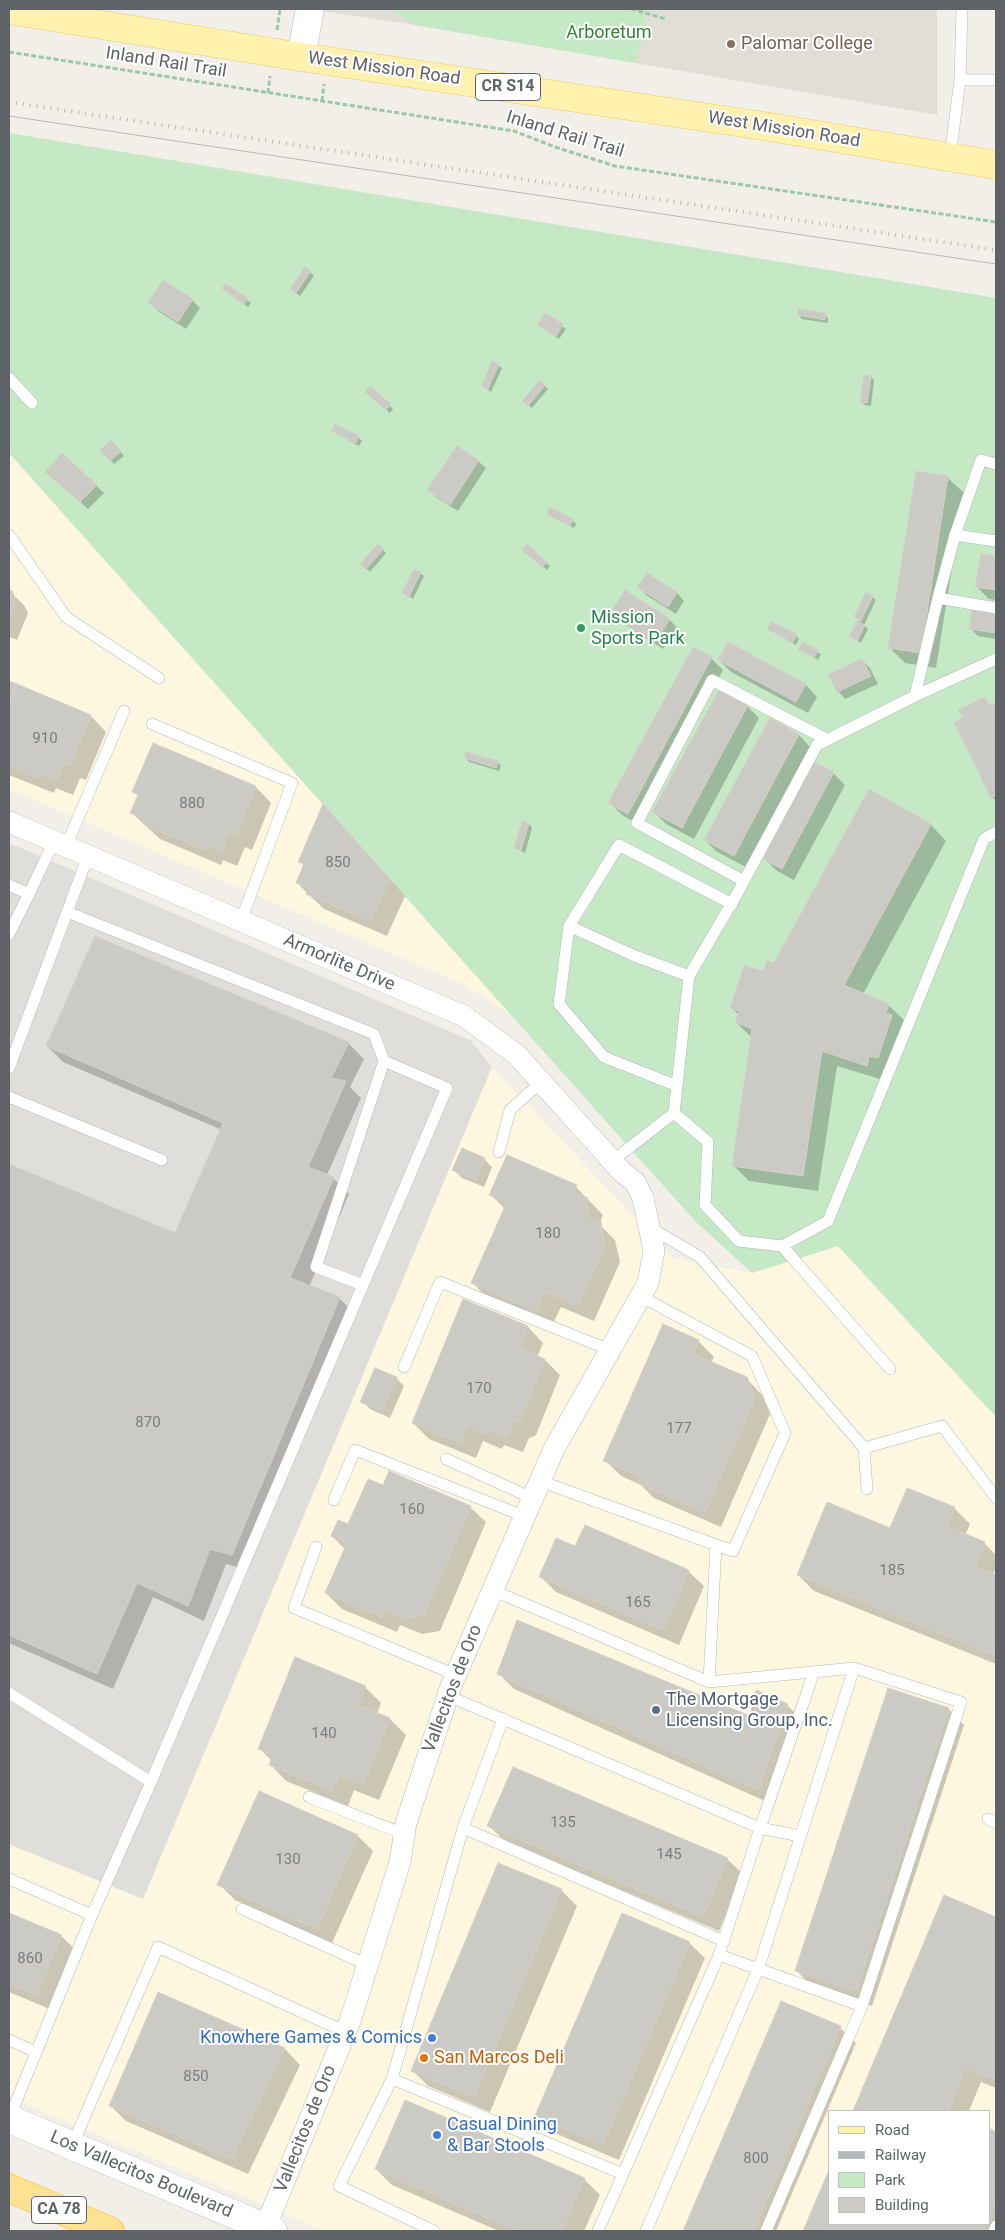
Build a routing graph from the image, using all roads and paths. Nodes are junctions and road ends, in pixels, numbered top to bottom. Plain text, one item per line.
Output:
1 (310, 9) edge
2 (631, 9) edge
3 (962, 9) edge
4 (9, 10) edge
5 (666, 19) dead end
6 (9, 52) edge
7 (301, 57) junction
8 (960, 80) junction
9 (996, 80) edge
10 (950, 157) junction
11 (996, 165) edge
12 (996, 222) edge
13 (9, 378) edge
14 (32, 403) dead end
15 (996, 464) edge
16 (9, 535) edge
17 (954, 535) junction
18 (996, 541) edge
19 (938, 598) junction
20 (996, 608) edge
21 (996, 659) edge
22 (159, 678) dead end
23 (915, 696) junction
24 (124, 711) dead end
25 (152, 724) dead end
26 (828, 740) junction
27 (9, 822) edge
28 (996, 832) edge
29 (60, 844) junction
30 (88, 856) junction
31 (744, 881) junction
32 (9, 885) edge
33 (29, 894) junction
34 (732, 904) junction
35 (67, 912) junction
36 (241, 921) junction
37 (569, 926) junction
38 (9, 934) edge
39 (689, 976) junction
40 (384, 1061) junction
41 (9, 1068) edge
42 (541, 1082) junction
43 (677, 1086) junction
44 (9, 1097) edge
45 (674, 1113) junction
46 (500, 1152) dead end
47 (162, 1160) dead end
48 (617, 1167) junction
49 (649, 1227) junction
50 (782, 1246) junction
51 (363, 1285) junction
52 (640, 1296) junction
53 (610, 1350) junction
54 (404, 1367) dead end
55 (890, 1369) dead end
56 (864, 1448) junction
57 (446, 1459) dead end
58 (867, 1489) dead end
59 (532, 1498) junction
60 (996, 1498) edge
61 (334, 1500) dead end
62 (716, 1545) junction
63 (316, 1547) dead end
64 (492, 1590) junction
65 (854, 1668) junction
66 (814, 1672) junction
67 (456, 1675) junction
68 (709, 1682) junction
69 (9, 1693) edge
70 (448, 1696) junction
71 (503, 1719) junction
72 (151, 1782) junction
73 (309, 1797) dead end
74 (463, 1828) junction
75 (760, 1828) junction
76 (404, 1834) junction
77 (800, 1836) junction
78 (9, 1879) edge
79 (242, 1909) dead end
80 (92, 1915) junction
81 (724, 1941) junction
82 (719, 1954) junction
83 (368, 1964) junction
84 (759, 1967) junction
85 (862, 2006) junction
86 (346, 2032) junction
87 (9, 2040) edge
88 (36, 2052) junction
89 (392, 2079) junction
90 (9, 2119) edge
91 (72, 2146) junction
92 (623, 2174) junction
93 (9, 2188) edge
94 (996, 2226) edge
95 (269, 2230) edge
96 (110, 2231) edge
97 (434, 2231) edge
98 (598, 2231) edge
99 (646, 2231) edge
100 (766, 2231) edge
101 (994, 2231) edge

1 - 7 street
2 - 5 path
3 - 8 lane
4 - 7 main road, West Mission Road / CR S14
6 - 12 path, Inland Rail Trail
7 - 10 main road, West Mission Road / CR S14
8 - 9 lane
8 - 10 lane
10 - 11 main road, West Mission Road / CR S14
13 - 14 lane
15 - 17 lane
16 - 22 lane
17 - 18 lane
17 - 19 lane
19 - 20 lane
19 - 23 lane
21 - 23 lane
23 - 26 lane
24 - 29 lane
25 - 36 lane
26 - 31 lane
26 - 31 lane
27 - 29 street, Armorlite Drive
28 - 50 lane
29 - 30 street, Armorlite Drive
29 - 33 lane
30 - 35 lane
30 - 36 street, Armorlite Drive
31 - 34 lane
32 - 33 lane
33 - 38 lane
34 - 37 lane
34 - 39 lane
35 - 40 lane
35 - 41 lane
36 - 42 street, Armorlite Drive
37 - 39 lane
37 - 43 lane
39 - 43 lane
40 - 51 lane
40 - 51 lane
42 - 46 lane
42 - 48 street, Armorlite Drive
43 - 45 lane
44 - 47 lane
45 - 48 lane
45 - 50 lane
48 - 49 street, Vallecitos de Oro
49 - 52 street, Vallecitos de Oro
49 - 56 lane
50 - 55 lane
51 - 72 lane
52 - 53 street, Vallecitos de Oro
52 - 62 lane
53 - 54 lane
53 - 59 street, Vallecitos de Oro
56 - 58 lane
56 - 60 lane
57 - 59 lane
59 - 61 lane
59 - 62 lane
59 - 64 street, Vallecitos de Oro
62 - 68 lane
63 - 67 lane
64 - 67 street, Vallecitos de Oro
64 - 68 lane
65 - 66 lane
65 - 77 lane
65 - 85 lane
66 - 68 lane
66 - 75 lane
67 - 70 street, Vallecitos de Oro
69 - 72 lane
70 - 71 lane
70 - 76 street, Vallecitos de Oro
71 - 74 lane
71 - 75 lane
72 - 80 lane
73 - 76 lane
74 - 81 lane
74 - 89 lane
75 - 77 lane
75 - 81 lane
76 - 83 street, Vallecitos de Oro
77 - 84 lane
78 - 80 lane
79 - 83 lane
80 - 88 lane
81 - 82 lane
82 - 84 lane
82 - 92 lane
83 - 86 street, Vallecitos de Oro
84 - 85 lane
84 - 99 lane
85 - 100 lane
86 - 91 lane
86 - 95 street, Vallecitos de Oro
87 - 88 lane
88 - 90 lane
89 - 92 lane
89 - 97 lane
90 - 91 street, Los Vallecitos Boulevard
91 - 95 street, Los Vallecitos Boulevard
92 - 98 lane
93 - 96 highway, CA 78
94 - 101 lane

